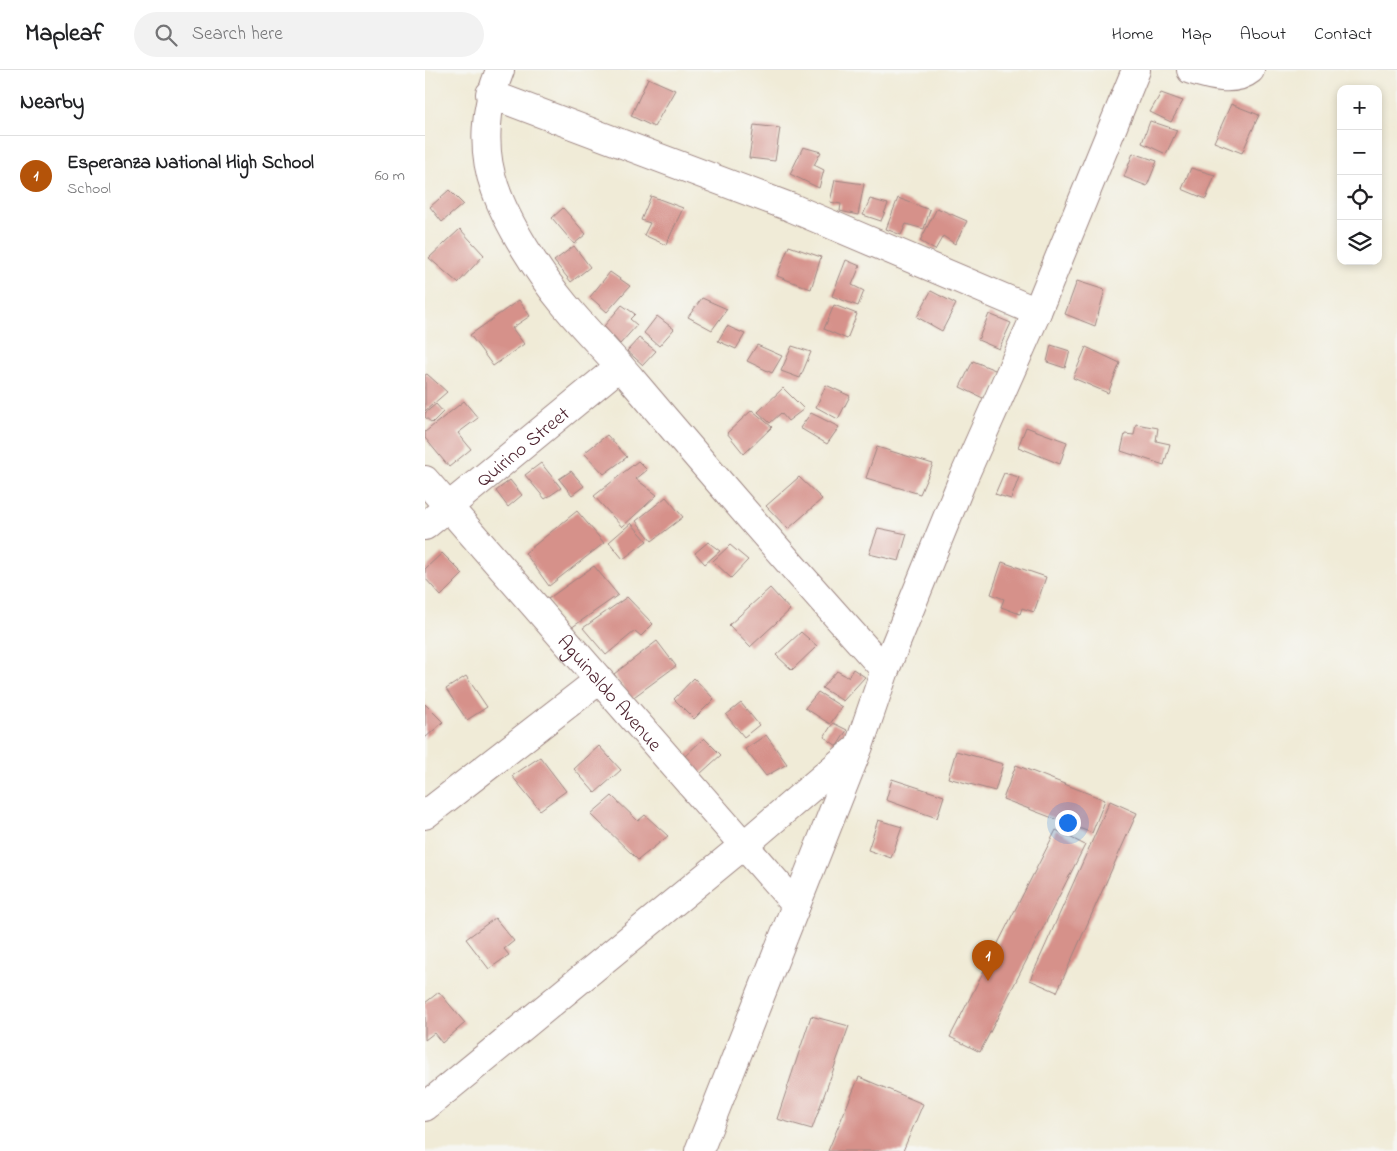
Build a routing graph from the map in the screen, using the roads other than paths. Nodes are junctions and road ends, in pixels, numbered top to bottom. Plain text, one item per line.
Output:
1 (1136, 70) edge
2 (1191, 70) edge
3 (1251, 70) edge
4 (495, 82) edge
5 (1037, 312) junction
6 (620, 366) junction
7 (425, 480) edge
8 (448, 507) junction
9 (425, 526) edge
10 (885, 670) junction
11 (599, 680) junction
12 (859, 746) junction
13 (425, 815) edge
14 (744, 845) junction
15 (796, 905) junction
16 (425, 1107) edge
17 (699, 1151) edge

1 - 5 street
2 - 3 street
4 - 5 street
4 - 6 street
5 - 10 street
6 - 8 street, Quirino Street
6 - 10 street
7 - 8 street, Aguinaldo Avenue
8 - 9 street, Quirino Street
8 - 11 street, Aguinaldo Avenue
10 - 12 street
11 - 13 street
11 - 14 street, Aguinaldo Avenue
12 - 14 street
12 - 15 street
14 - 15 street, Aguinaldo Avenue
14 - 16 street
15 - 17 street

